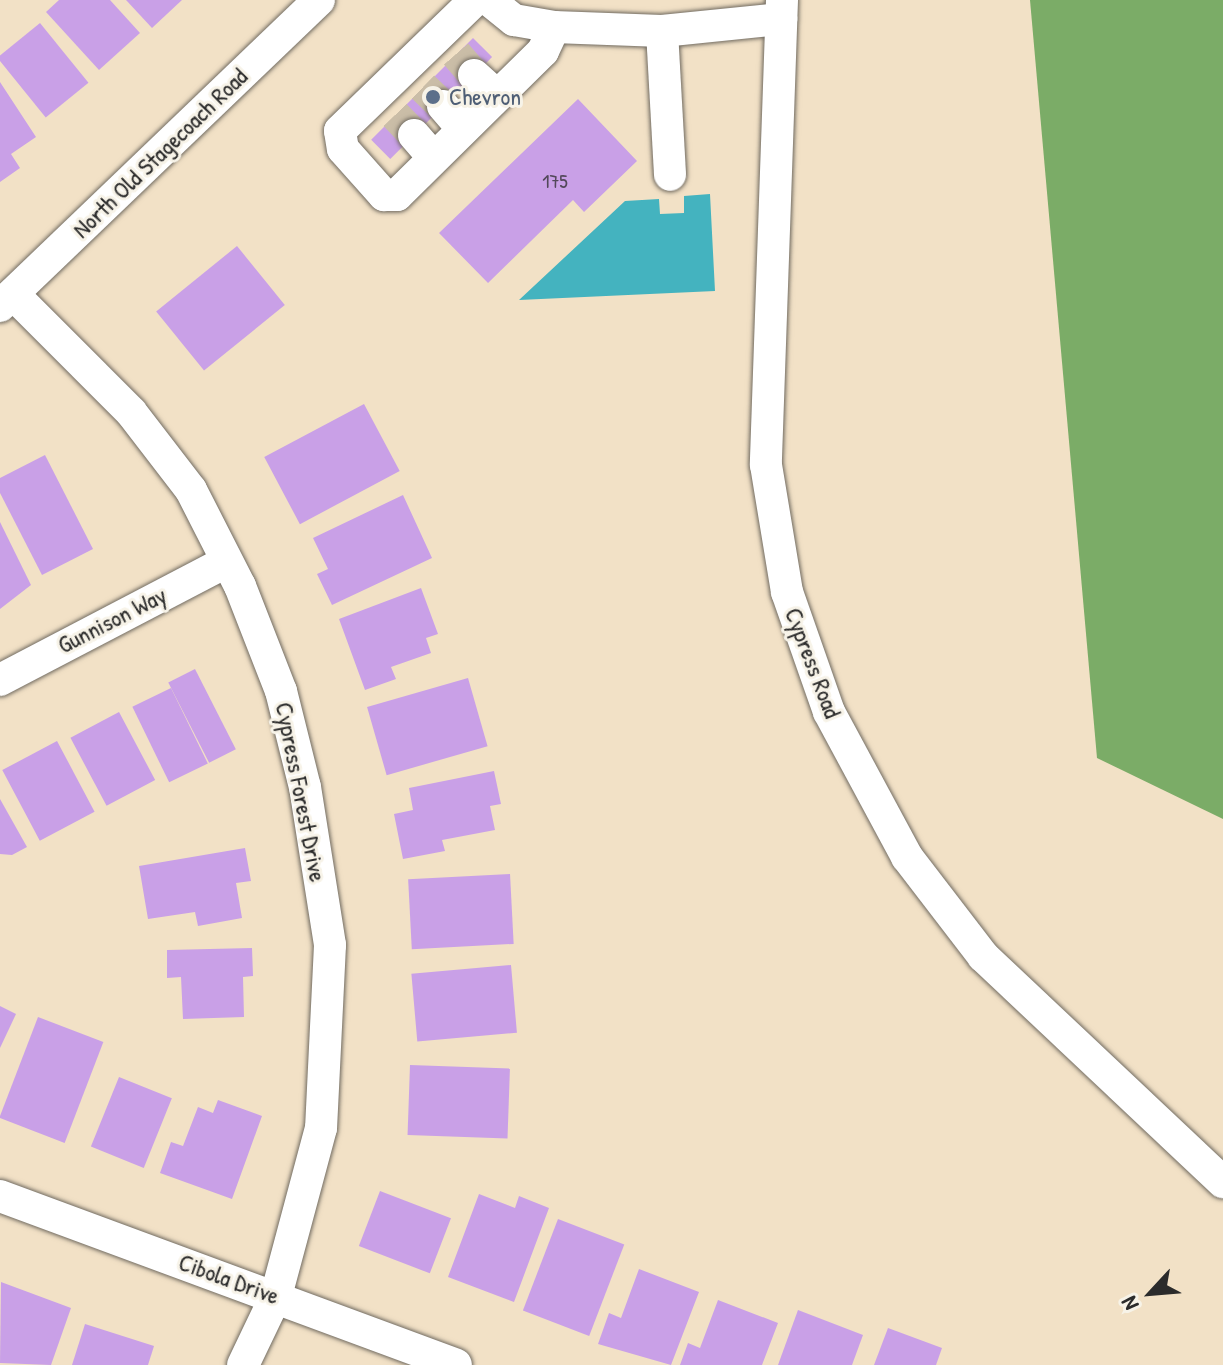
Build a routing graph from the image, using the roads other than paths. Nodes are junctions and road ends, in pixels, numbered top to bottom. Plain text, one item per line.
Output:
1 (319, 0) edge
2 (475, 0) edge
3 (489, 0) edge
4 (781, 10) edge
5 (554, 27) junction
6 (662, 31) junction
7 (467, 65) junction
8 (434, 97) junction
9 (670, 175) dead end
10 (6, 300) edge
11 (226, 562) junction
12 (0, 680) edge
13 (1223, 1182) edge
14 (0, 1196) edge
15 (276, 1296) junction
16 (243, 1365) edge
17 (456, 1365) edge

1 - 10 street, North Old Stagecoach Road
2 - 7 street
3 - 5 street
4 - 6 street
4 - 13 street, Cypress Road
5 - 6 street
5 - 7 street
6 - 9 street
7 - 8 street
7 - 8 street
8 - 8 street
10 - 11 street, Cypress Forest Drive
11 - 12 street, Gunnison Way
11 - 15 street, Cypress Forest Drive
14 - 15 street, Cibola Drive
15 - 16 street, Cypress Forest Drive
15 - 17 street, Cibola Drive

